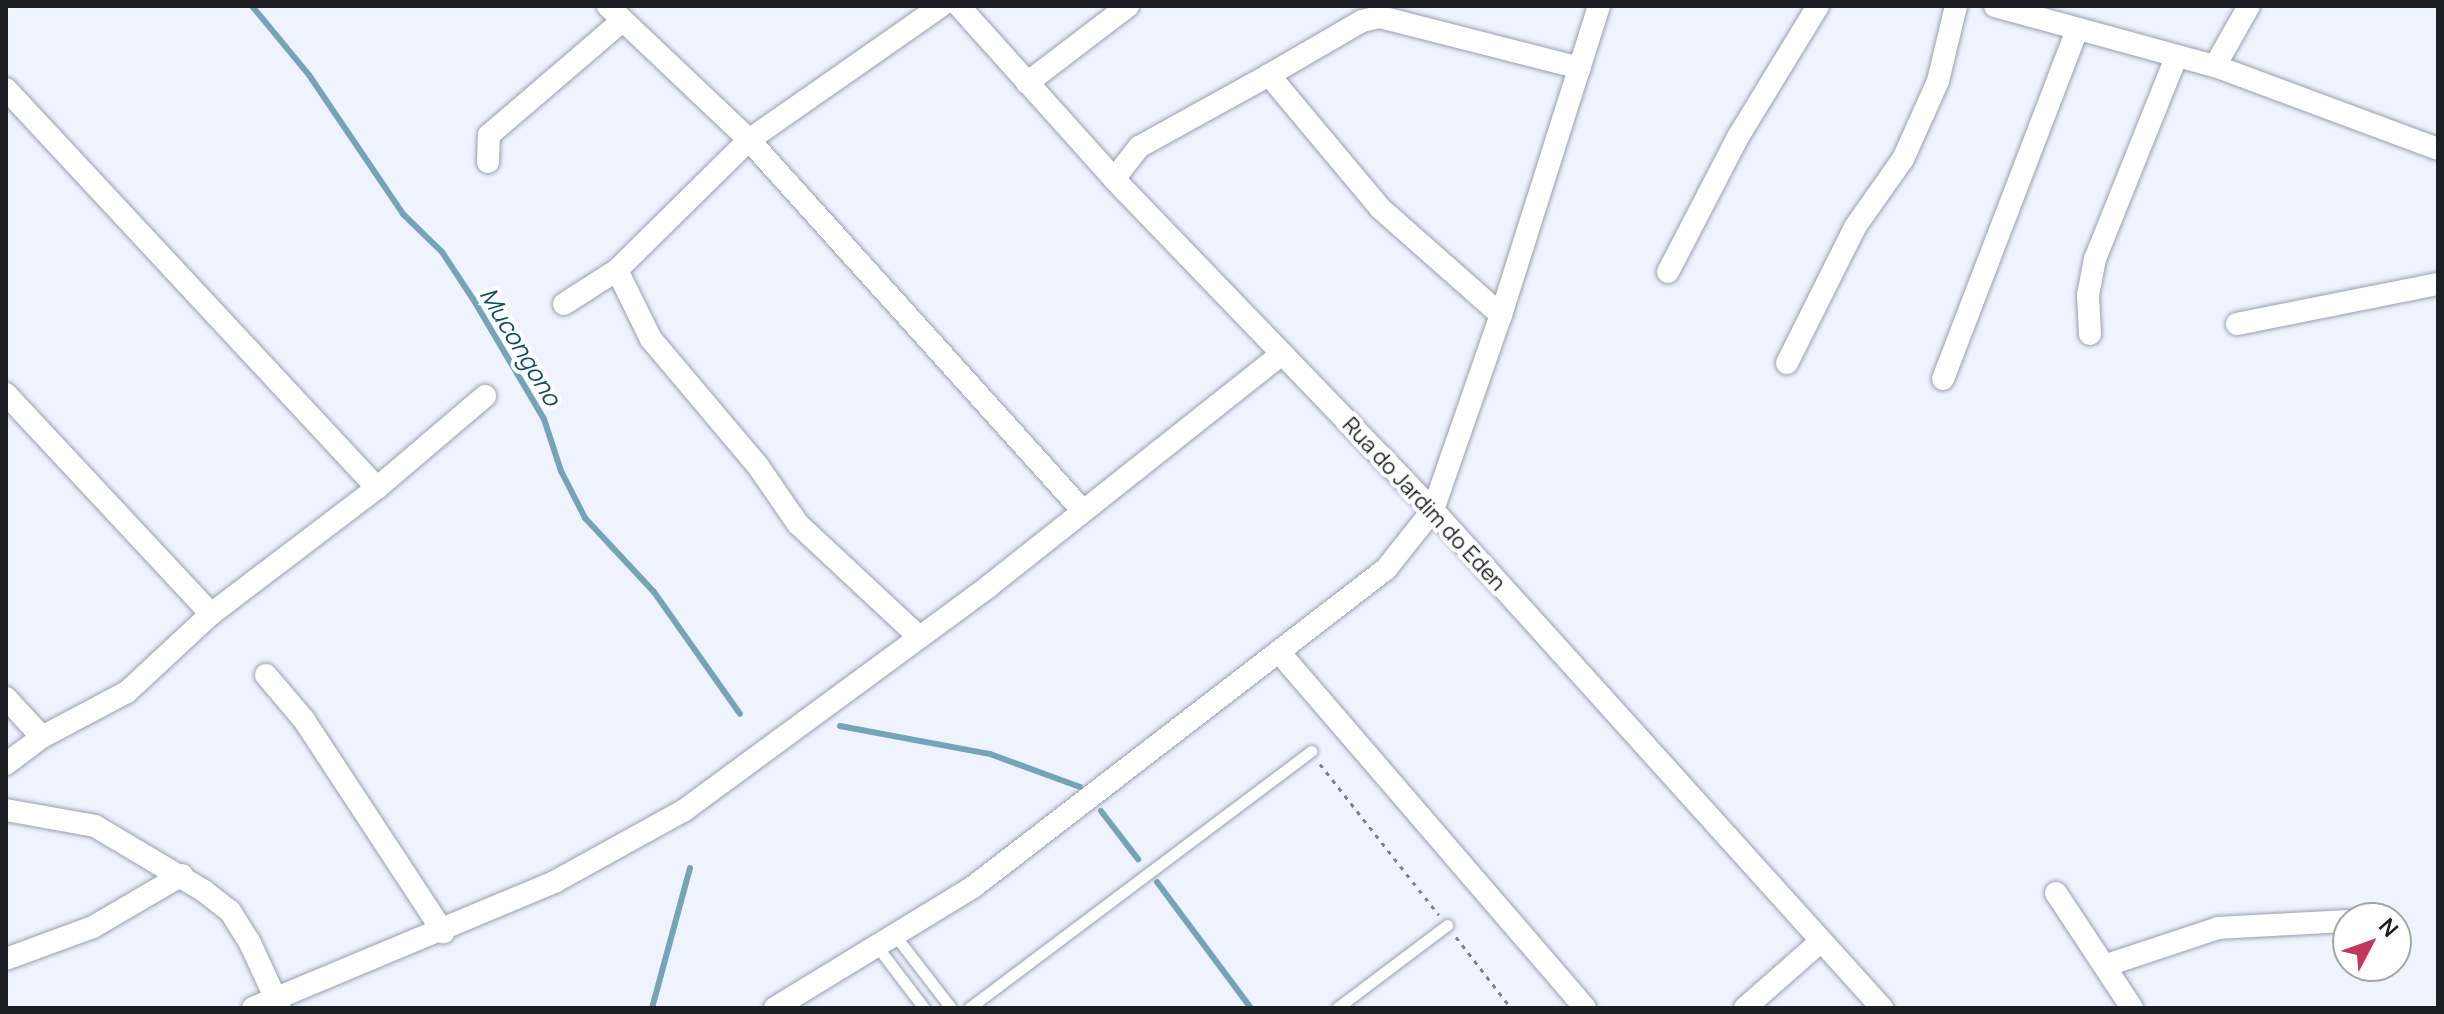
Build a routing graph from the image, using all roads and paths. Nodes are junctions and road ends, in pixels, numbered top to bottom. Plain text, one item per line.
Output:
1 (941, 6) edge
2 (959, 6) edge
3 (1128, 6) edge
4 (1599, 6) edge
5 (1818, 6) edge
6 (1956, 6) edge
7 (1995, 6) edge
8 (2249, 6) edge
9 (615, 14) edge
10 (2076, 32) junction
11 (2176, 58) junction
12 (2215, 66) junction
13 (1580, 68) junction
14 (1269, 75) junction
15 (1027, 83) junction
16 (6, 89) edge
17 (749, 140) junction
18 (2438, 149) edge
19 (488, 162) dead end
20 (1114, 179) junction
21 (617, 270) junction
22 (1668, 272) dead end
23 (2438, 284) edge
24 (564, 304) dead end
25 (1501, 315) junction
26 (2237, 324) dead end
27 (2090, 334) dead end
28 (1282, 354) junction
29 (1787, 363) dead end
30 (1943, 379) dead end
31 (6, 394) edge
32 (485, 396) dead end
33 (377, 488) junction
34 (1081, 509) junction
35 (1433, 510) junction
36 (211, 614) junction
37 (919, 637) junction
38 (1279, 652) junction
39 (266, 675) dead end
40 (6, 698) edge
41 (42, 737) junction
42 (1311, 751) joint
43 (6, 764) edge
44 (6, 810) edge
45 (182, 875) junction
46 (2056, 893) dead end
47 (2332, 922) edge
48 (1447, 925) junction
49 (443, 932) junction
50 (885, 940) junction
51 (1821, 941) junction
52 (6, 959) edge
53 (2107, 965) junction
54 (278, 1003) edge
55 (253, 1008) edge
56 (775, 1008) edge
57 (924, 1008) edge
58 (951, 1008) edge
59 (969, 1008) edge
60 (1337, 1008) edge
61 (1511, 1008) edge
62 (1585, 1008) edge
63 (1745, 1008) edge
64 (1882, 1008) edge
65 (2132, 1008) edge

1 - 17 street
2 - 15 street, Rua do Jardim do Eden
3 - 15 street
4 - 13 street
5 - 22 street
6 - 29 street
7 - 10 street
8 - 12 street
9 - 17 street
9 - 19 street
10 - 11 street
10 - 30 street
11 - 12 street
11 - 27 street
12 - 18 street
13 - 14 street
13 - 25 street
14 - 20 street
14 - 25 street
15 - 20 street, Rua do Jardim do Eden
16 - 33 street
17 - 21 street
17 - 34 street
20 - 28 street, Rua do Jardim do Eden
21 - 24 street
21 - 37 street
23 - 26 street
25 - 35 street
28 - 34 street
28 - 35 street, Rua do Jardim do Eden
31 - 36 street
32 - 33 street
33 - 36 street
34 - 37 street
35 - 38 street
35 - 51 street, Rua do Jardim do Eden
36 - 41 street
37 - 49 street
38 - 50 street
38 - 62 street
39 - 49 street
40 - 41 street
41 - 43 street
42 - 48 path
42 - 59 lane
44 - 45 street
45 - 52 street
45 - 54 street
46 - 53 street
47 - 53 street
48 - 60 lane
48 - 61 path
49 - 54 street
50 - 56 street
50 - 57 lane
50 - 58 lane
51 - 63 street
51 - 64 street, Rua do Jardim do Eden
53 - 65 street
54 - 55 street

